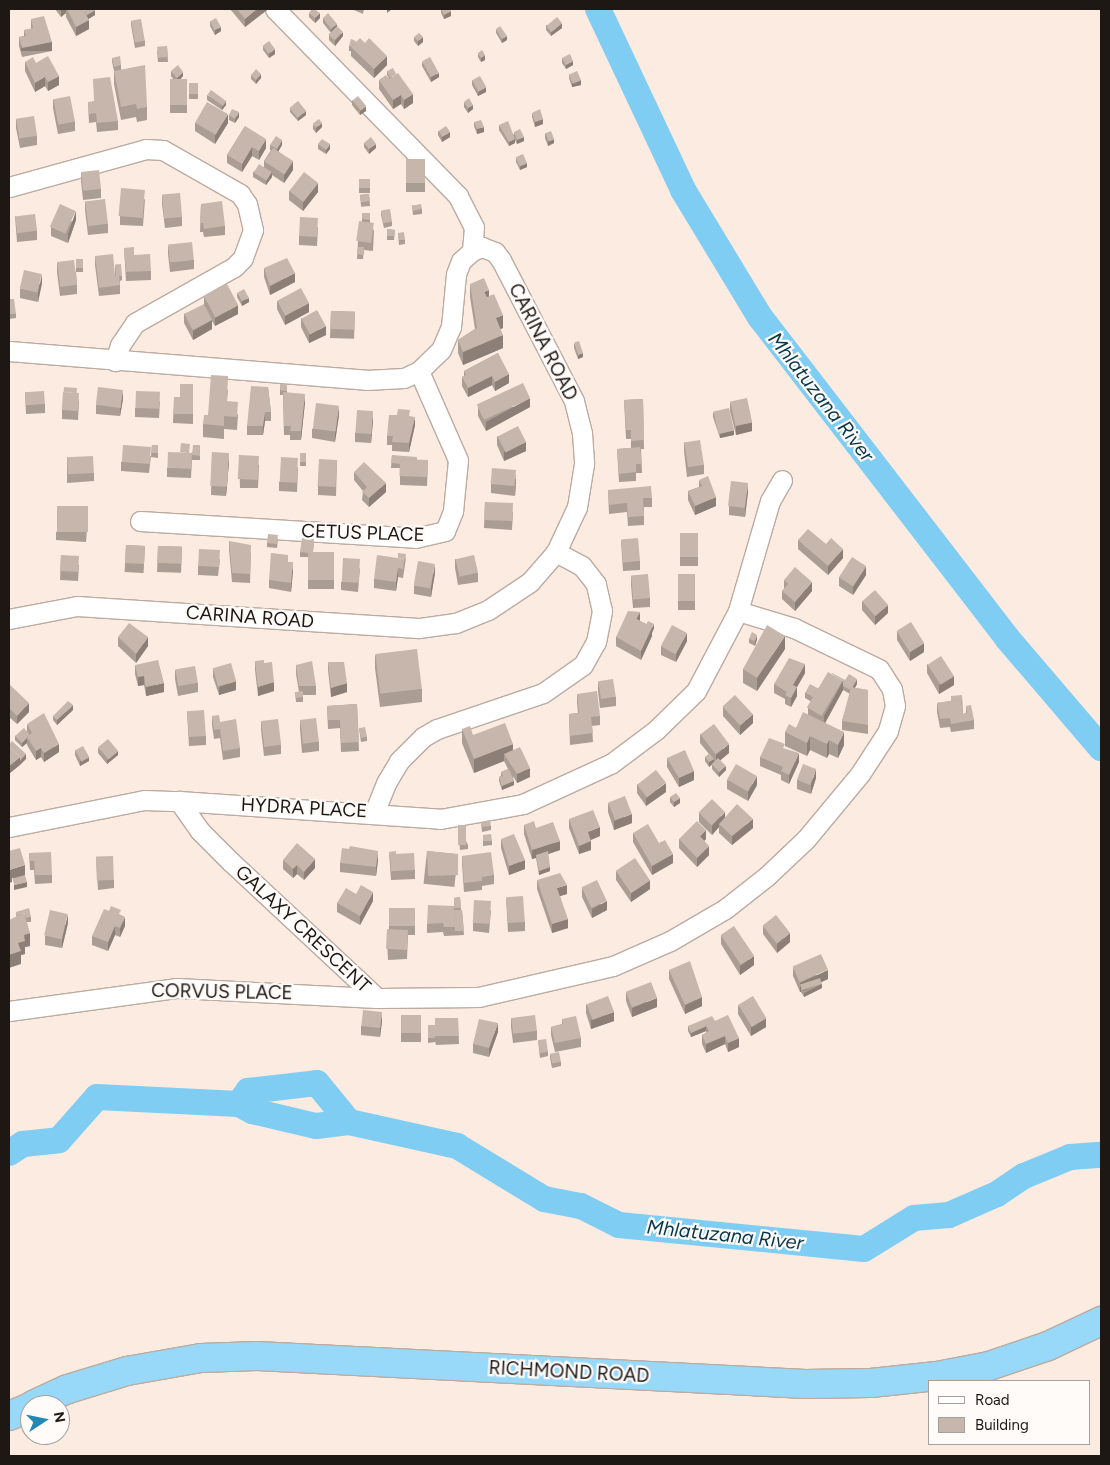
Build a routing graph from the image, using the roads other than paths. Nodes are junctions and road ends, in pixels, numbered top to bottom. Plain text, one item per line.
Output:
1 (274, 9) edge
2 (9, 187) edge
3 (472, 251) junction
4 (9, 351) edge
5 (115, 361) junction
6 (418, 371) junction
7 (782, 480) dead end
8 (140, 521) dead end
9 (556, 552) junction
10 (738, 611) junction
11 (9, 619) edge
12 (179, 801) junction
13 (374, 813) junction
14 (9, 827) edge
15 (377, 998) junction
16 (9, 1011) edge
17 (1101, 1320) edge
18 (55, 1395) edge

1 - 3 street
2 - 5 street
3 - 6 street
3 - 9 street, CARINA ROAD
4 - 5 street
5 - 6 street
6 - 8 street, CETUS PLACE
7 - 10 street
9 - 11 street, CARINA ROAD
9 - 13 street, HYDRA PLACE
10 - 13 street
10 - 15 street, GALAXY CRESCENT
12 - 13 street, HYDRA PLACE
12 - 14 street, HYDRA PLACE
12 - 15 street, GALAXY CRESCENT
15 - 16 street, CORVUS PLACE
17 - 18 highway, RICHMOND ROAD

